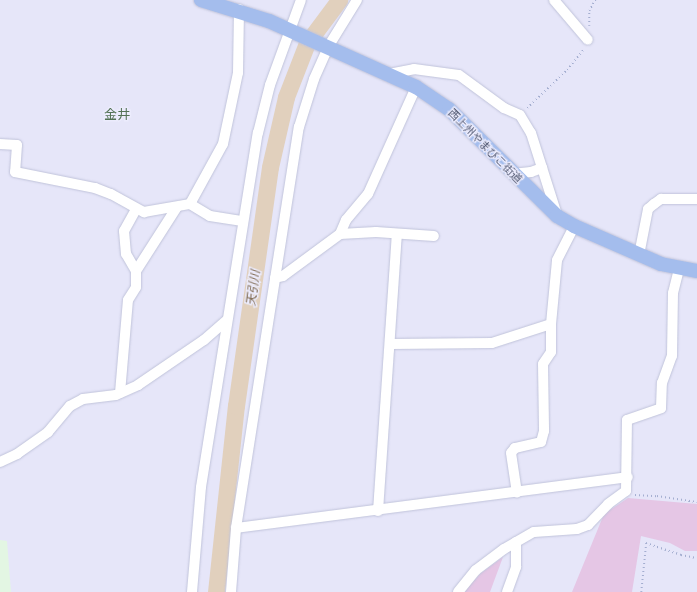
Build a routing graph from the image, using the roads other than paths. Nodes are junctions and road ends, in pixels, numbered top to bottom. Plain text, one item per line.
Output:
1 (201, 0) edge
2 (301, 0) edge
3 (357, 0) edge
4 (554, 0) edge
5 (222, 3) edge
6 (238, 9) junction
7 (292, 31) junction
8 (588, 40) road end
9 (327, 46) junction
10 (389, 74) junction
11 (416, 87) junction
12 (0, 144) edge
13 (542, 168) junction
14 (512, 174) junction
15 (697, 199) edge
16 (190, 204) junction
17 (177, 207) junction
18 (136, 209) junction
19 (557, 216) junction
20 (244, 222) junction
21 (574, 226) junction
22 (340, 234) junction
23 (397, 235) junction
24 (434, 236) dead end
25 (638, 255) junction
26 (680, 269) junction
27 (136, 271) junction
28 (697, 271) edge
29 (275, 278) junction
30 (228, 320) junction
31 (551, 324) junction
32 (391, 344) junction
33 (120, 393) junction
34 (0, 462) edge
35 (628, 477) junction
36 (517, 493) junction
37 (378, 511) junction
38 (236, 528) junction
39 (516, 542) junction
40 (192, 592) edge
41 (231, 592) edge
42 (458, 592) edge
43 (508, 592) edge

1 - 5 highway, 西上州やまびこ街道
2 - 7 street
3 - 9 street
4 - 8 street
5 - 6 highway, 西上州やまびこ街道
6 - 7 highway, 西上州やまびこ街道
6 - 16 street
7 - 9 highway, 西上州やまびこ街道
7 - 20 street
9 - 10 highway, 西上州やまびこ街道
9 - 29 street
10 - 11 highway, 西上州やまびこ街道
10 - 13 street
11 - 14 highway, 西上州やまびこ街道
11 - 22 street
12 - 18 street
13 - 14 street
13 - 19 street
14 - 19 highway, 西上州やまびこ街道
15 - 25 street
16 - 17 street
16 - 20 street
17 - 18 street
17 - 27 street
18 - 27 street
19 - 21 highway, 西上州やまびこ街道
20 - 30 street
21 - 25 highway, 西上州やまびこ街道
21 - 31 street
22 - 23 street
22 - 29 street
23 - 24 street
23 - 32 street
25 - 26 highway, 西上州やまびこ街道
26 - 28 highway, 西上州やまびこ街道
26 - 35 street
27 - 33 street
29 - 38 street
30 - 33 street
30 - 40 street
31 - 32 street
31 - 36 street
32 - 37 street
33 - 34 street
35 - 36 street
35 - 39 street
36 - 37 street
37 - 38 street
38 - 41 street
39 - 42 street
39 - 43 street

